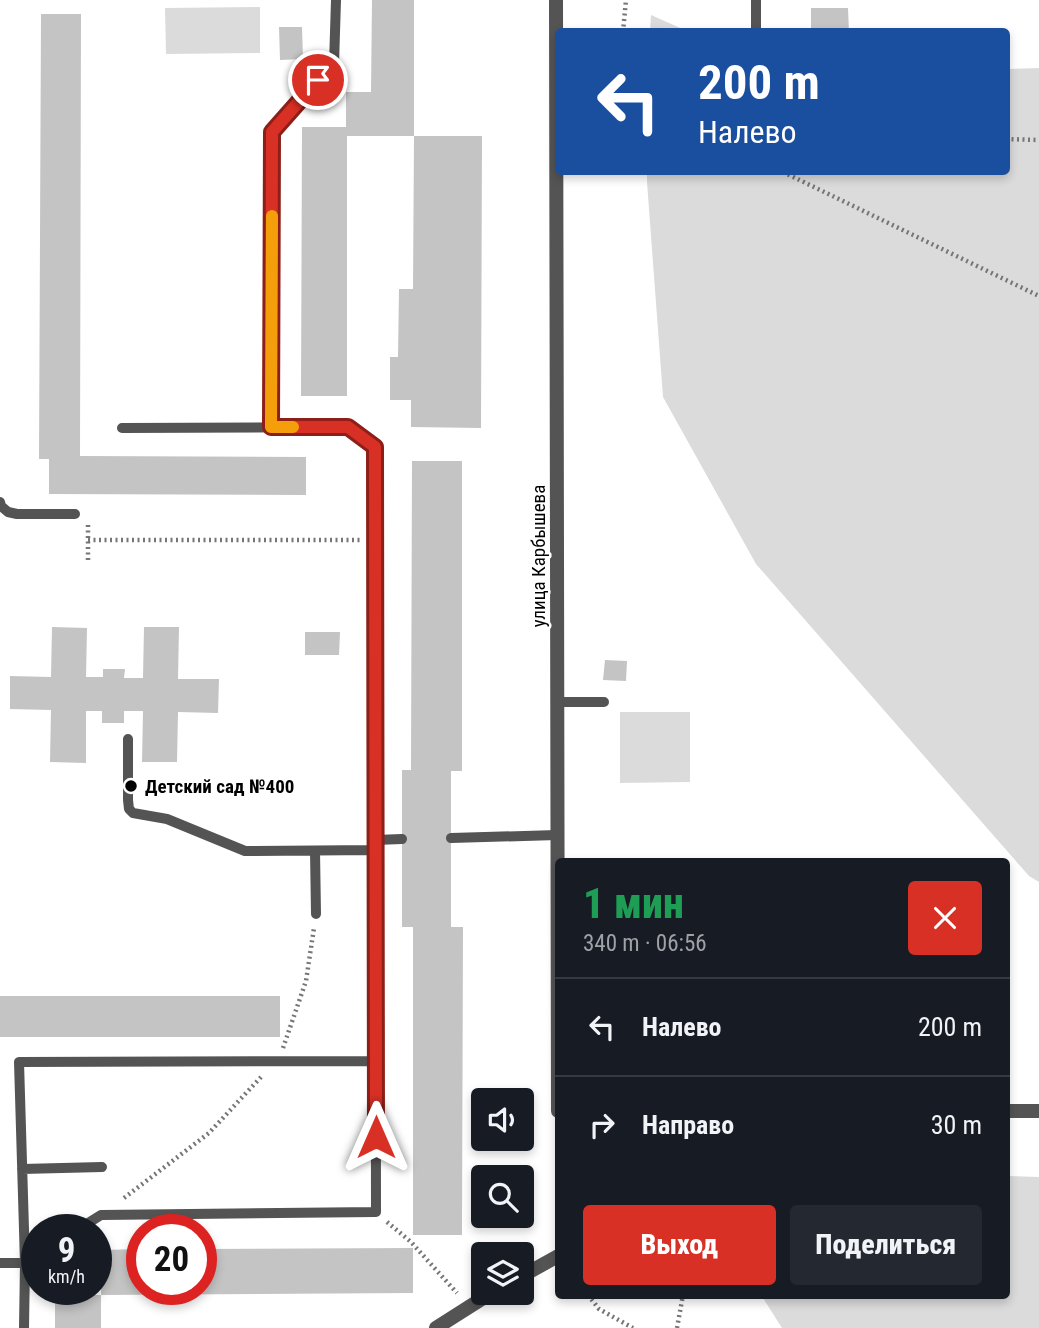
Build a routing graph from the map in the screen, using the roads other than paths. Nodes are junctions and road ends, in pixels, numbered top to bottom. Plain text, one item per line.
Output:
1 (336, 0) edge
2 (756, 0) edge
3 (553, 2) edge
4 (756, 28) edge
5 (271, 427) junction
6 (122, 428) dead end
7 (0, 502) edge
8 (75, 514) road end
9 (557, 702) junction
10 (604, 702) dead end
11 (128, 739) dead end
12 (558, 835) junction
13 (451, 838) dead end
14 (401, 839) dead end
15 (375, 845) junction
16 (315, 851) junction
17 (558, 858) edge
18 (316, 914) road end
19 (376, 1061) junction
20 (1010, 1111) edge
21 (1039, 1111) edge
22 (102, 1167) dead end
23 (22, 1168) junction
24 (23, 1214) edge
25 (112, 1215) edge
26 (555, 1258) edge
27 (0, 1263) edge
28 (21, 1263) edge
29 (534, 1269) edge
30 (24, 1305) edge
31 (471, 1305) edge
32 (24, 1328) edge
33 (436, 1328) edge

1 - 5 lane
2 - 4 lane
3 - 9 street, улица Карбышева
5 - 6 lane
5 - 15 lane
7 - 8 lane
9 - 10 lane
9 - 12 street, улица Карбышева
11 - 16 lane
12 - 13 lane
12 - 17 street, улица Карбышева
14 - 15 lane
15 - 16 lane
15 - 19 lane
16 - 18 lane
19 - 23 lane
19 - 25 lane
20 - 21 street
22 - 23 lane
23 - 24 lane
26 - 29 street
27 - 28 lane
30 - 32 lane
31 - 33 street

